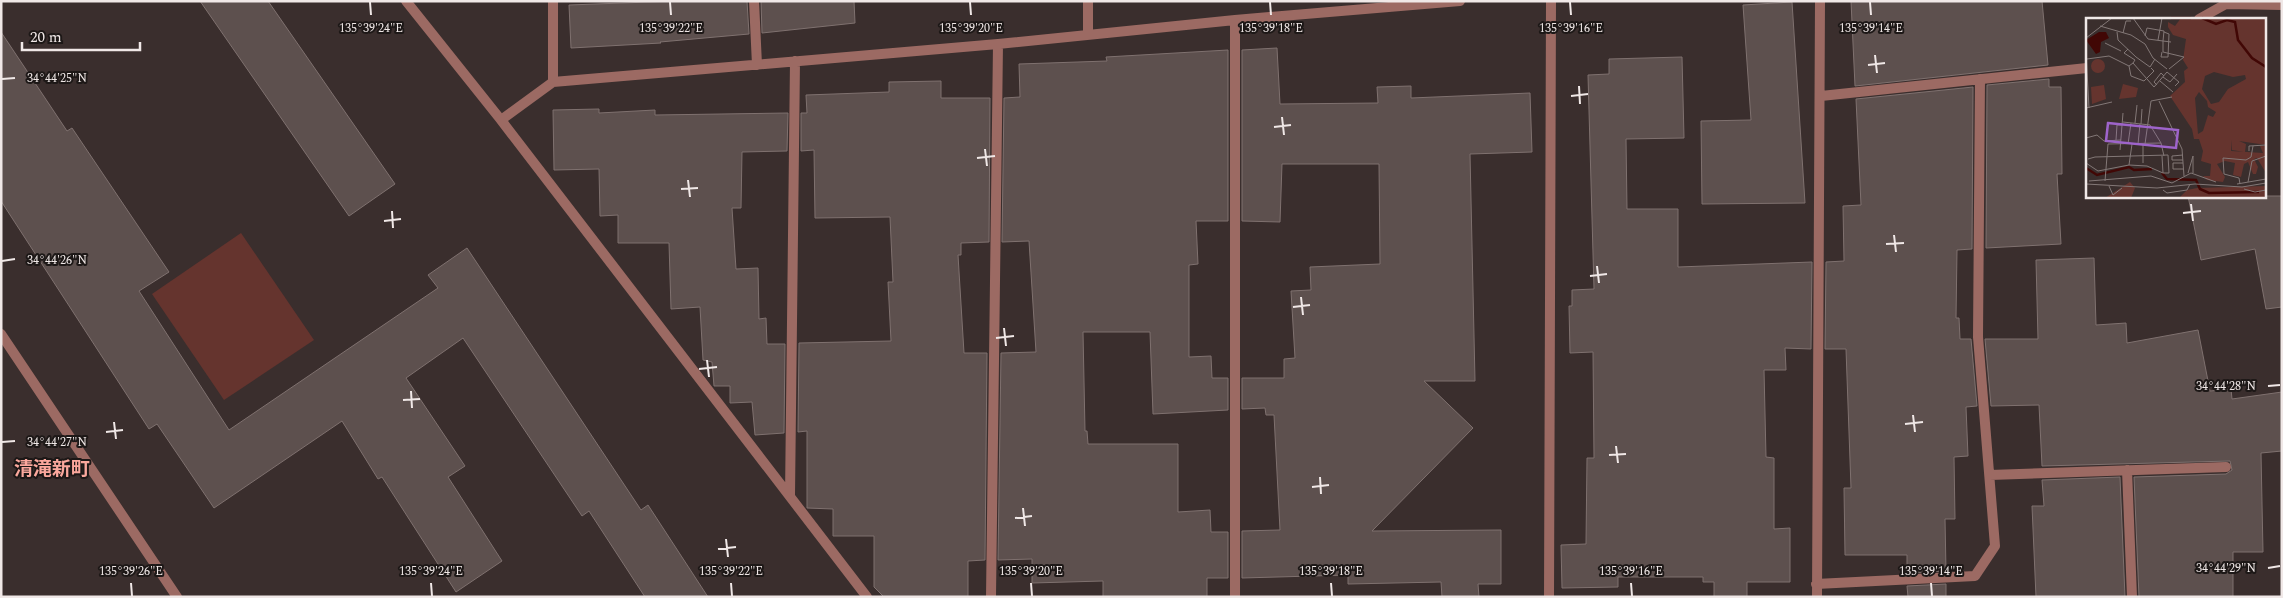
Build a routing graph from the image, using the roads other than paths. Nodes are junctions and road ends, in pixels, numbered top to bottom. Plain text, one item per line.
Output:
1 (406, 1) edge
2 (553, 1) edge
3 (754, 1) edge
4 (1088, 1) edge
5 (1550, 1) edge
6 (1820, 1) edge
7 (1454, 2) edge
8 (2282, 5) edge
9 (2200, 18) edge
10 (1235, 20) junction
11 (1088, 34) junction
12 (998, 44) junction
13 (795, 61) junction
14 (757, 65) junction
15 (2086, 68) edge
16 (1980, 79) junction
17 (553, 82) junction
18 (1821, 96) junction
19 (501, 120) junction
20 (1, 334) edge
21 (2226, 467) dead end
22 (2127, 470) junction
23 (1990, 475) junction
24 (790, 496) junction
25 (1816, 584) junction
26 (177, 597) edge
27 (867, 597) edge
28 (991, 597) edge
29 (1235, 597) edge
30 (1549, 597) edge
31 (1816, 597) edge
32 (2132, 597) edge

1 - 19 street
2 - 17 street
3 - 14 street
4 - 11 street
5 - 30 street
6 - 18 street
7 - 10 street
8 - 9 street
10 - 11 street
10 - 29 street
11 - 12 street
12 - 13 street
12 - 28 street
13 - 14 street
13 - 24 street
14 - 17 street
15 - 16 street
16 - 18 street
16 - 23 street
17 - 19 street
18 - 25 street
19 - 24 street
20 - 26 street
21 - 22 street
22 - 23 street
22 - 32 street
23 - 25 street
24 - 27 street
25 - 31 street

